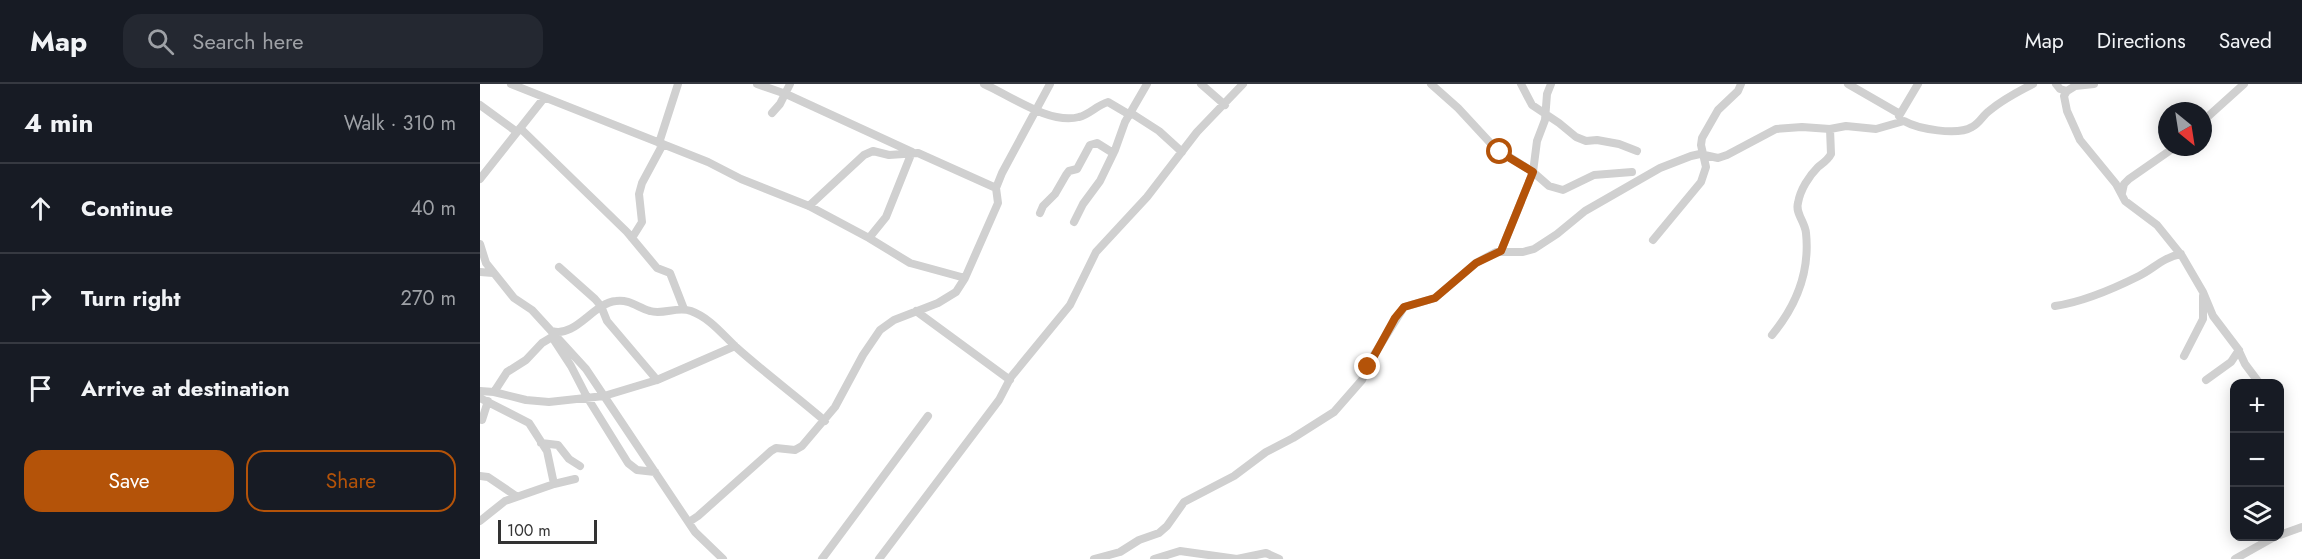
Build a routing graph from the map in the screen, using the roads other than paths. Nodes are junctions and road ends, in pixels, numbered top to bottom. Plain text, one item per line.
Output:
1 (511, 84) edge
2 (678, 84) edge
3 (757, 84) edge
4 (790, 84) edge
5 (984, 84) edge
6 (1050, 84) edge
7 (1147, 84) edge
8 (1201, 84) edge
9 (1243, 84) edge
10 (1431, 84) edge
11 (1521, 84) edge
12 (1551, 84) edge
13 (1742, 84) edge
14 (1848, 84) edge
15 (1918, 84) edge
16 (2033, 84) edge
17 (2056, 84) edge
18 (2094, 84) edge
19 (2244, 84) edge
20 (2067, 91) junction
21 (786, 94) junction
22 (544, 98) junction
23 (480, 105) edge
24 (1225, 105) junction
25 (1036, 110) junction
26 (772, 113) dead end
27 (2212, 113) edge
28 (1130, 114) junction
29 (1900, 114) junction
30 (1546, 116) junction
31 (1895, 123) junction
32 (1830, 129) junction
33 (519, 130) junction
34 (661, 144) junction
35 (1637, 151) dead end
36 (912, 152) junction
37 (1182, 152) junction
38 (1113, 153) junction
39 (1704, 155) junction
40 (2162, 156) edge
41 (1533, 172) junction
42 (1632, 172) dead end
43 (480, 179) edge
44 (996, 188) junction
45 (2122, 193) junction
46 (809, 206) junction
47 (1040, 213) dead end
48 (1074, 222) dead end
49 (632, 238) junction
50 (869, 238) junction
51 (1653, 240) dead end
52 (480, 244) edge
53 (1501, 251) junction
54 (482, 253) edge
55 (2181, 254) junction
56 (559, 267) dead end
57 (480, 272) edge
58 (493, 273) junction
59 (965, 278) junction
60 (2203, 291) junction
61 (601, 306) junction
62 (2055, 306) dead end
63 (684, 309) junction
64 (916, 311) junction
65 (552, 334) junction
66 (1772, 335) dead end
67 (735, 346) junction
68 (2239, 350) junction
69 (2184, 356) dead end
70 (2256, 379) edge
71 (657, 380) junction
72 (1010, 380) junction
73 (2206, 380) dead end
74 (480, 391) edge
75 (494, 392) junction
76 (604, 396) junction
77 (587, 397) junction
78 (484, 399) edge
79 (928, 416) dead end
80 (482, 420) dead end
81 (825, 421) junction
82 (541, 443) junction
83 (580, 466) dead end
84 (655, 472) junction
85 (480, 476) edge
86 (575, 478) dead end
87 (554, 484) junction
88 (516, 496) junction
89 (480, 520) edge
90 (689, 522) junction
91 (2302, 527) edge
92 (2284, 534) edge
93 (2269, 541) edge
94 (723, 559) edge
95 (822, 559) edge
96 (879, 559) edge
97 (1099, 559) edge
98 (1155, 559) edge
99 (1279, 559) edge
100 (2235, 559) edge

1 - 22 street
2 - 34 street
3 - 21 street
4 - 21 street
5 - 25 street
6 - 25 street
7 - 28 street
8 - 24 street
9 - 24 street
10 - 41 street
11 - 30 street
12 - 30 street
13 - 39 street
14 - 29 street
15 - 29 street
16 - 31 street
17 - 20 street
18 - 20 street
19 - 27 street
20 - 45 street
21 - 26 street
21 - 36 street
22 - 33 street
22 - 34 street
23 - 33 street
24 - 37 street
25 - 28 street
25 - 44 street
28 - 37 street
28 - 38 street
29 - 31 street
30 - 35 street
30 - 41 street
31 - 32 street
32 - 39 street
32 - 66 street
33 - 43 street
33 - 49 street
34 - 46 street
34 - 49 street
36 - 44 street
36 - 46 street
36 - 50 street
37 - 72 street
38 - 47 street
38 - 48 street
39 - 51 street
39 - 53 street
40 - 45 street
41 - 42 street
41 - 53 street
44 - 59 street
45 - 55 street
46 - 50 street
49 - 63 street
50 - 59 street
52 - 54 street
53 - 97 street
54 - 58 street
55 - 60 street
55 - 62 street
56 - 61 street
57 - 58 street
58 - 65 street
59 - 64 street
60 - 68 street
60 - 69 street
61 - 63 street
61 - 65 street
61 - 71 street
63 - 67 street
64 - 72 street
64 - 81 street
65 - 75 street
65 - 76 street
65 - 77 street
67 - 71 street
67 - 81 street
68 - 70 street
68 - 73 street
71 - 76 street
72 - 96 street
74 - 75 street
75 - 77 street
76 - 77 street
76 - 84 street
77 - 84 street
78 - 80 street
78 - 82 street
79 - 95 street
81 - 90 street
82 - 83 street
82 - 87 street
84 - 90 street
85 - 88 street
86 - 87 street
87 - 88 street
88 - 89 street
90 - 94 street
91 - 92 street
93 - 100 street
98 - 99 street

